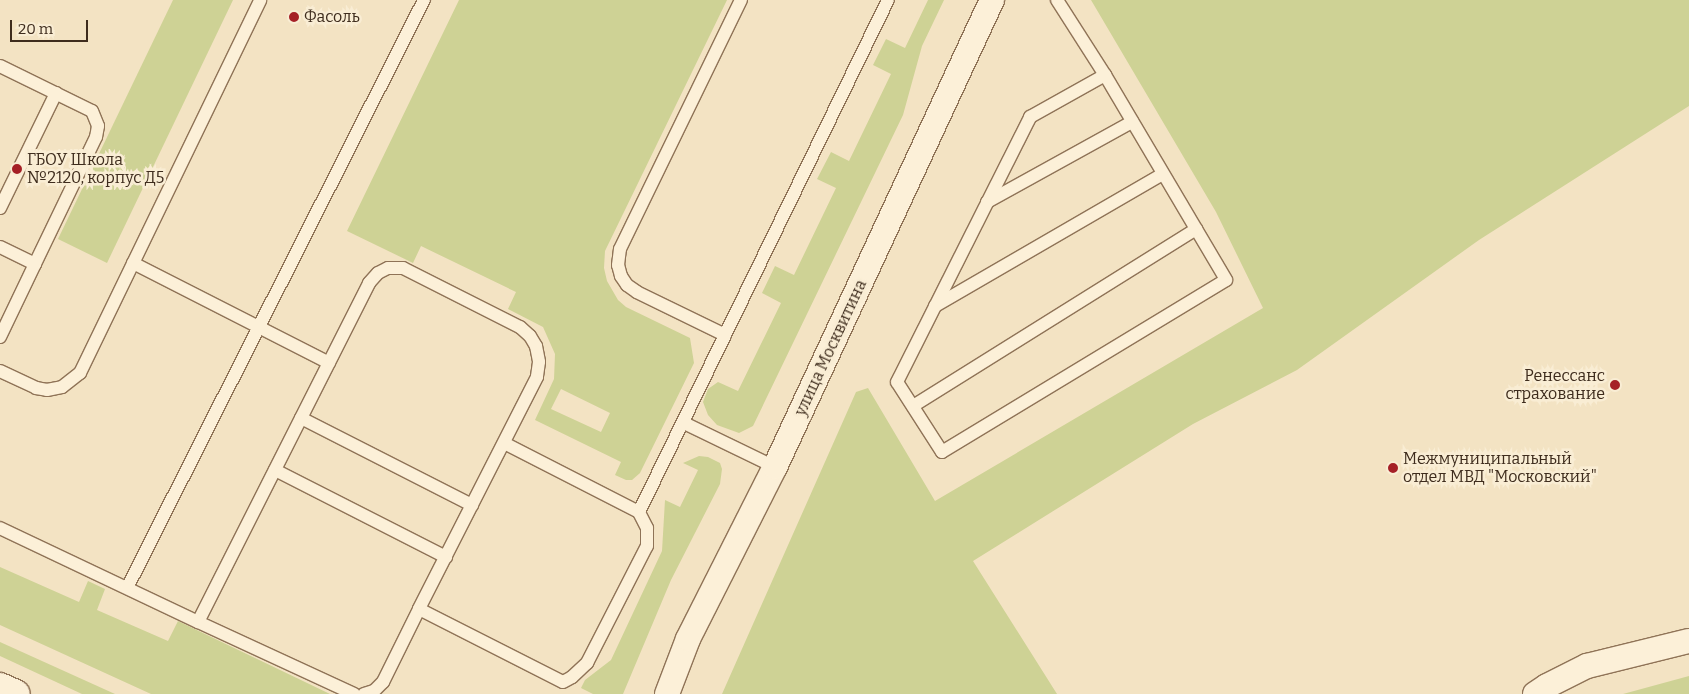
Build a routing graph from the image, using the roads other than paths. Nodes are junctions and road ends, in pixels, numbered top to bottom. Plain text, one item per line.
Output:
1 (260, 0) edge
2 (424, 0) edge
3 (741, 0) edge
4 (888, 0) edge
5 (992, 0) edge
6 (1057, 0) edge
7 (0, 66) edge
8 (1105, 74) junction
9 (56, 93) junction
10 (1132, 122) junction
11 (1163, 174) junction
12 (987, 202) junction
13 (0, 208) edge
14 (1196, 229) junction
15 (0, 247) edge
16 (133, 263) junction
17 (35, 264) junction
18 (935, 306) junction
19 (259, 327) junction
20 (725, 335) junction
21 (0, 337) edge
22 (329, 363) junction
23 (0, 370) edge
24 (913, 406) junction
25 (301, 418) junction
26 (684, 423) junction
27 (504, 443) junction
28 (775, 467) junction
29 (275, 470) junction
30 (472, 505) junction
31 (638, 512) junction
32 (0, 528) edge
33 (446, 557) junction
34 (127, 588) junction
35 (419, 609) junction
36 (198, 622) junction
37 (1689, 641) edge
38 (0, 687) edge
39 (16, 694) edge
40 (354, 694) edge
41 (364, 694) edge
42 (667, 694) edge
43 (1535, 694) edge

1 - 16 lane
2 - 19 lane
3 - 20 lane
4 - 20 lane
5 - 28 street, улица Москвитина
6 - 8 lane
7 - 9 lane
8 - 10 lane
8 - 12 lane
9 - 13 lane
9 - 17 lane
10 - 11 lane
10 - 12 lane
11 - 14 lane
11 - 18 lane
12 - 18 lane
14 - 24 lane
14 - 24 lane
15 - 17 lane
16 - 19 lane
16 - 23 lane
17 - 21 lane
18 - 24 lane
19 - 22 lane
19 - 34 lane
20 - 26 lane
22 - 25 lane
22 - 27 lane
25 - 29 lane
25 - 30 lane
26 - 28 lane
26 - 31 lane
27 - 30 lane
27 - 31 lane
28 - 42 street, улица Москвитина
29 - 33 lane
29 - 36 lane
30 - 33 lane
31 - 35 lane
32 - 34 lane
33 - 35 lane
34 - 36 lane
35 - 41 lane
36 - 40 lane
37 - 43 street
38 - 39 main road

